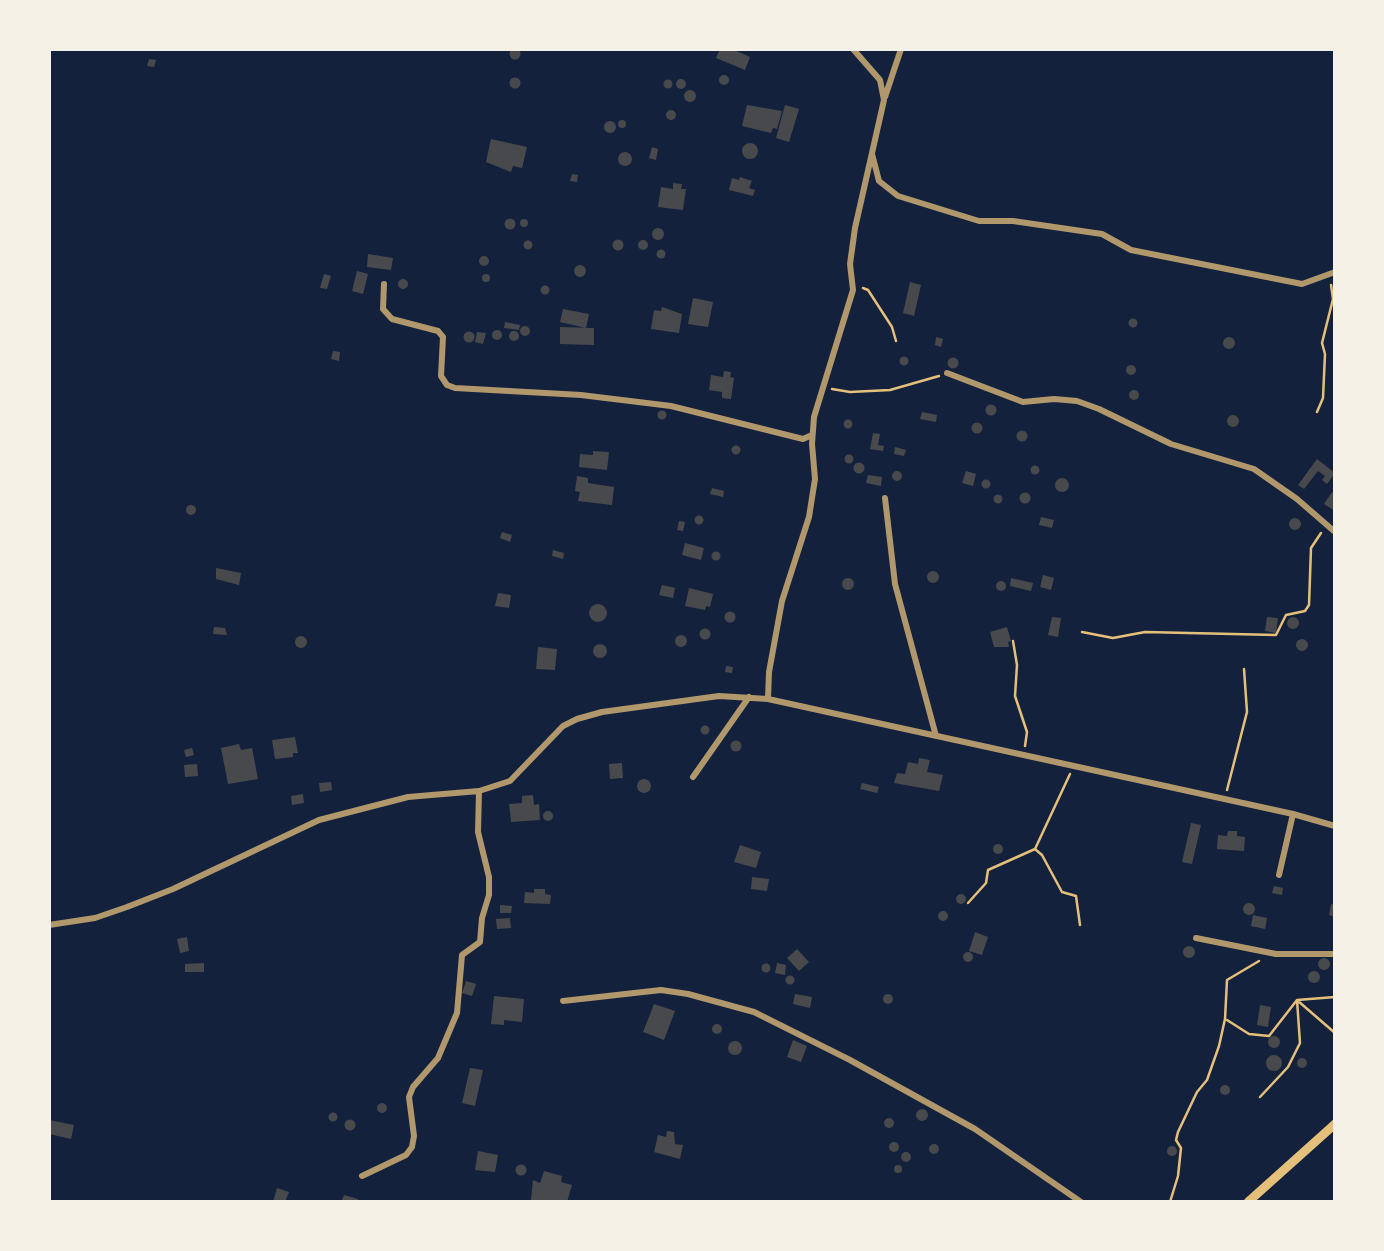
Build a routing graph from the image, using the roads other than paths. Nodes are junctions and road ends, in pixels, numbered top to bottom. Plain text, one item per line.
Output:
1 (853, 49) edge
2 (901, 49) edge
3 (884, 100) junction
4 (872, 153) junction
5 (1332, 273) edge
6 (384, 284) dead end
7 (947, 373) road end
8 (812, 435) junction
9 (885, 498) dead end
10 (1335, 533) edge
11 (749, 697) junction
12 (768, 699) junction
13 (936, 736) junction
14 (693, 777) dead end
15 (479, 791) junction
16 (1293, 814) junction
17 (1335, 826) edge
18 (1279, 875) dead end
19 (49, 925) edge
20 (1196, 938) dead end
21 (1335, 954) edge
22 (563, 1001) dead end
23 (1335, 1124) edge
24 (362, 1176) dead end
25 (1081, 1202) edge
26 (1248, 1202) edge

1 - 3 street
2 - 3 street
3 - 4 street
4 - 5 street
4 - 8 street
6 - 8 street
7 - 10 street
8 - 12 street
9 - 13 street
11 - 12 street
11 - 14 street
11 - 15 street
12 - 13 street
13 - 16 street
15 - 19 street
15 - 24 street
16 - 17 street
16 - 18 street
20 - 21 street
22 - 25 street
23 - 26 main road

